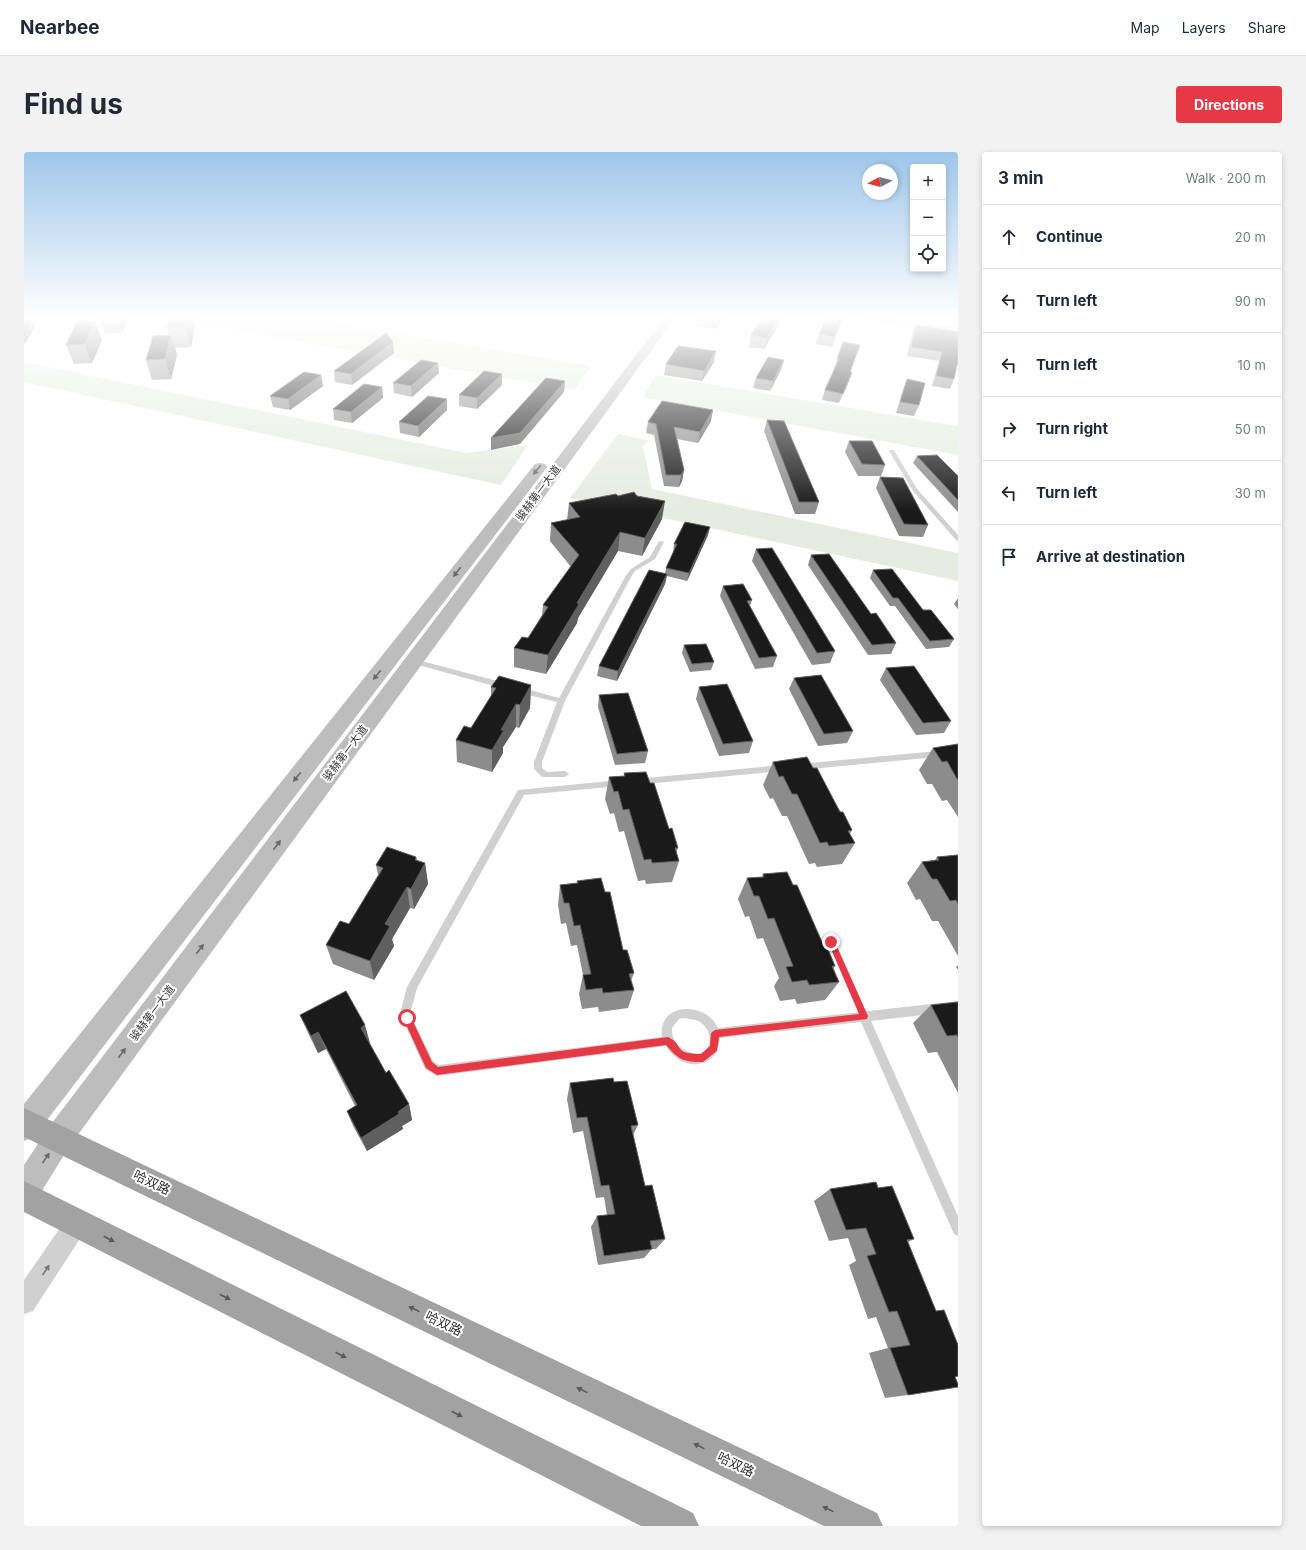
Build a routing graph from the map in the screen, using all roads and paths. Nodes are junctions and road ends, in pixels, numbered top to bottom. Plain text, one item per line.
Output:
1 (606, 382) edge
2 (622, 382) edge
3 (892, 451) dead end
4 (958, 538) edge
5 (661, 542) dead end
6 (414, 661) junction
7 (561, 701) junction
8 (958, 752) edge
9 (565, 774) dead end
10 (831, 942) dead end
11 (958, 1006) edge
12 (864, 1016) junction
13 (715, 1033) junction
14 (668, 1041) junction
15 (25, 1124) edge
16 (60, 1138) junction
17 (24, 1191) edge
18 (24, 1196) edge
19 (78, 1223) junction
20 (958, 1230) edge
21 (24, 1302) edge
22 (680, 1526) edge
23 (864, 1526) edge

1 -> 15 main road, 骏赫第一大道
2 - 6 main road, 骏赫第一大道
3 - 4 lane
5 - 7 lane
6 - 7 lane
16 -> 6 main road, 骏赫第一大道
7 - 9 lane
8 - 14 lane
10 - 12 path
11 - 12 lane
12 - 13 lane
12 - 20 lane
13 - 14 lane
13 - 14 lane
15 - 16 highway, 哈双路
17 -> 16 main road, 骏赫第一大道
23 -> 16 highway, 哈双路
18 - 19 highway
21 -> 19 street
19 -> 22 highway

